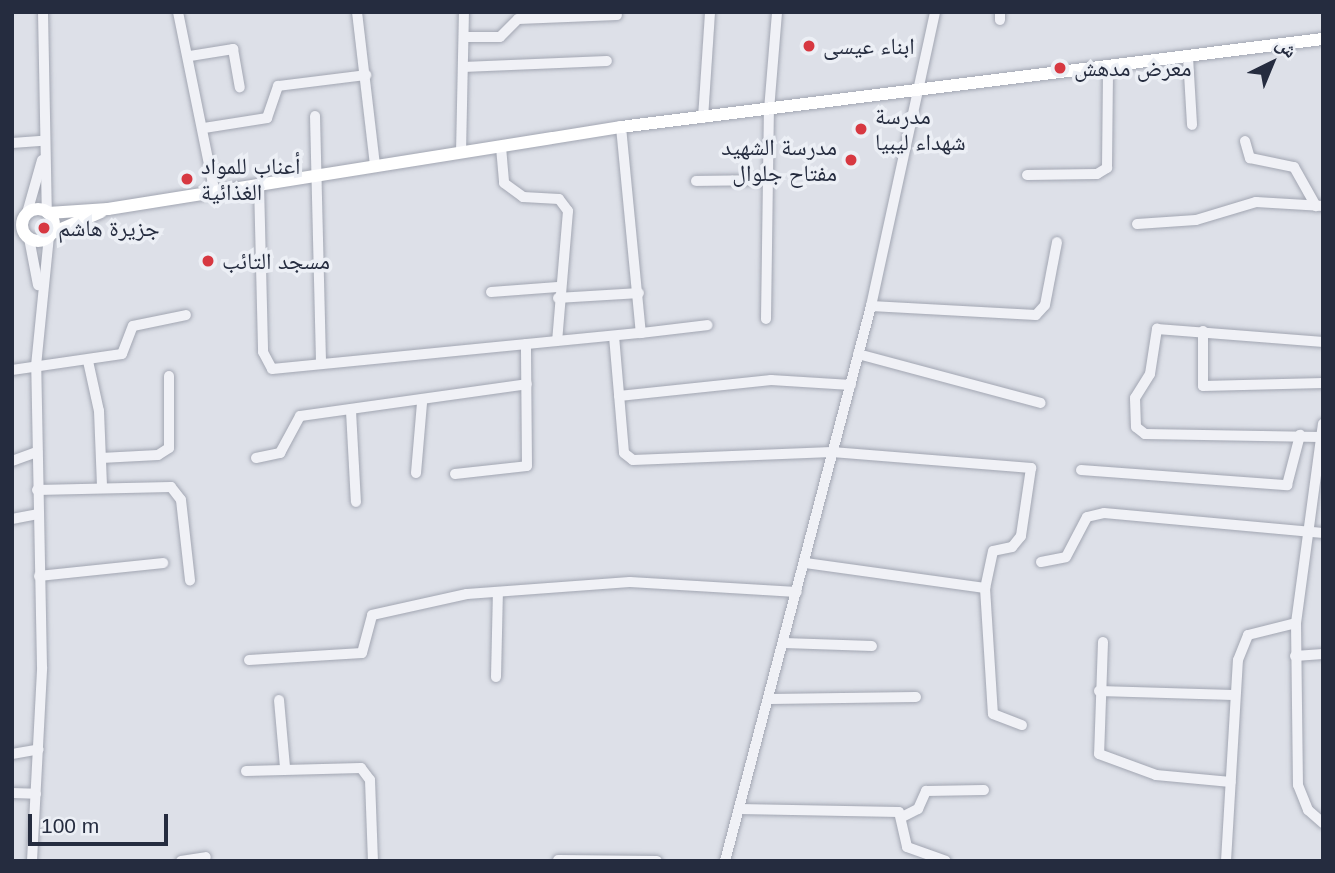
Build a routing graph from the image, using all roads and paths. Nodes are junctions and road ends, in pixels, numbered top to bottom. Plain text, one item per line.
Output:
1 (43, 12) edge
2 (178, 12) edge
3 (357, 12) edge
4 (464, 12) edge
5 (710, 12) edge
6 (777, 12) edge
7 (935, 12) edge
8 (617, 15) dead end
9 (464, 37) junction
10 (1323, 39) edge
11 (190, 56) junction
12 (1188, 57) junction
13 (607, 61) dead end
14 (463, 67) junction
15 (1108, 67) junction
16 (366, 75) junction
17 (240, 87) dead end
18 (920, 91) junction
19 (769, 110) junction
20 (316, 116) dead end
21 (703, 118) junction
22 (1192, 125) dead end
23 (621, 127) junction
24 (204, 128) junction
25 (43, 141) junction
26 (1245, 141) dead end
27 (12, 143) edge
28 (501, 147) junction
29 (461, 153) junction
30 (43, 156) junction
31 (374, 164) junction
32 (321, 173) junction
33 (1027, 175) dead end
34 (767, 180) junction
35 (696, 181) dead end
36 (259, 184) junction
37 (214, 189) junction
38 (1319, 206) edge
39 (108, 209) junction
40 (48, 213) junction
41 (26, 215) junction
42 (12, 222) edge
43 (1137, 224) dead end
44 (50, 235) junction
45 (12, 237) edge
46 (28, 237) junction
47 (1057, 242) dead end
48 (39, 289) junction
49 (491, 292) dead end
50 (558, 293) junction
51 (639, 293) junction
52 (870, 306) junction
53 (186, 315) dead end
54 (766, 319) dead end
55 (708, 324) dead end
56 (1203, 331) junction
57 (641, 333) junction
58 (614, 336) junction
59 (557, 341) junction
60 (1323, 342) edge
61 (526, 344) junction
62 (858, 354) junction
63 (88, 361) junction
64 (321, 364) junction
65 (36, 366) junction
66 (12, 370) edge
67 (169, 376) dead end
68 (1323, 383) edge
69 (527, 384) junction
70 (851, 385) junction
71 (619, 396) junction
72 (422, 403) junction
73 (1041, 403) dead end
74 (351, 411) junction
75 (1323, 424) edge
76 (1300, 435) junction
77 (1321, 441) edge
78 (37, 452) junction
79 (832, 452) junction
80 (101, 458) junction
81 (256, 458) dead end
82 (12, 461) edge
83 (1081, 470) dead end
84 (416, 473) dead end
85 (455, 474) dead end
86 (102, 486) junction
87 (37, 490) junction
88 (356, 502) dead end
89 (38, 514) junction
90 (12, 519) edge
91 (1323, 533) edge
92 (1307, 534) junction
93 (1041, 562) dead end
94 (163, 563) dead end
95 (805, 563) junction
96 (39, 576) junction
97 (190, 580) dead end
98 (985, 588) junction
99 (498, 592) junction
100 (797, 593) junction
101 (1296, 623) junction
102 (1103, 642) dead end
103 (784, 643) junction
104 (873, 646) dead end
105 (1323, 654) edge
106 (1295, 656) junction
107 (249, 660) dead end
108 (496, 677) dead end
109 (1099, 691) junction
110 (1233, 695) junction
111 (916, 697) dead end
112 (770, 699) junction
113 (279, 700) dead end
114 (1022, 725) dead end
115 (39, 749) junction
116 (12, 754) edge
117 (285, 767) junction
118 (246, 771) dead end
119 (1231, 782) junction
120 (984, 790) dead end
121 (12, 793) edge
122 (36, 794) junction
123 (739, 809) junction
124 (904, 816) junction
125 (1323, 823) edge
126 (206, 857) dead end
127 (558, 860) edge
128 (32, 861) edge
129 (181, 861) edge
130 (373, 861) edge
131 (657, 861) edge
132 (725, 861) edge
133 (946, 861) edge
134 (1226, 861) edge

1 - 25 street
2 - 11 street
3 - 16 street
4 - 9 street
5 - 21 street
6 - 19 street
7 - 18 street
8 - 9 street
9 - 14 street
10 - 12 main road
11 - 17 street
11 - 24 street
12 - 15 main road
12 - 22 street
13 - 14 street
14 - 29 street
15 - 18 main road
15 - 33 street
16 - 24 street
16 - 31 street
18 - 19 main road
18 - 52 street
19 - 21 main road
19 - 34 street
20 - 32 street
21 - 23 main road
23 - 28 main road
23 - 51 street
24 - 37 street
25 - 27 street
25 - 30 street
26 - 38 street
28 - 29 main road
28 - 50 street
29 - 31 main road
30 - 40 street
30 - 41 street
31 - 32 main road
32 - 36 main road
32 - 64 street
34 - 35 street
34 - 54 street
36 - 37 main road
36 - 64 street
37 - 39 main road
38 - 43 street
39 - 40 main road
39 - 44 main road
40 - 41 main road
40 - 44 main road
41 - 42 main road
41 - 46 main road
44 - 46 main road
44 - 48 street
45 - 46 main road
46 - 48 street
47 - 52 street
48 - 65 street
49 - 50 street
50 - 51 street
50 - 59 street
51 - 57 street
52 - 62 street
53 - 63 street
55 - 57 street
56 - 60 street
56 - 68 street
56 - 76 street
57 - 58 street
58 - 59 street
58 - 71 street
59 - 61 street
61 - 64 street
61 - 69 street
62 - 70 street
62 - 73 street
63 - 65 street
63 - 80 street
65 - 66 street
65 - 78 street
67 - 80 street
69 - 72 street
69 - 85 street
70 - 71 street
70 - 79 street
71 - 79 street
72 - 74 street
72 - 84 street
74 - 81 street
74 - 88 street
75 - 77 street
76 - 77 street
76 - 83 street
77 - 92 street
78 - 82 street
78 - 87 street
79 - 95 street
79 - 98 street
80 - 86 street
86 - 87 street
86 - 97 street
87 - 89 street
89 - 90 street
89 - 96 street
91 - 92 street
92 - 93 street
92 - 101 street
94 - 96 street
95 - 98 street
95 - 100 street
96 - 115 street
98 - 114 street
99 - 100 street
99 - 107 street
99 - 108 street
100 - 103 street
101 - 106 street
101 - 110 street
102 - 109 street
103 - 104 street
103 - 112 street
105 - 106 street
106 - 125 street
109 - 110 street
109 - 119 street
110 - 119 street
111 - 112 street
112 - 123 street
113 - 117 street
115 - 116 street
115 - 122 street
117 - 118 street
117 - 130 street
119 - 134 street
120 - 124 street
121 - 122 street
122 - 128 street
123 - 124 street
123 - 132 street
124 - 133 street
126 - 129 street
127 - 131 street

